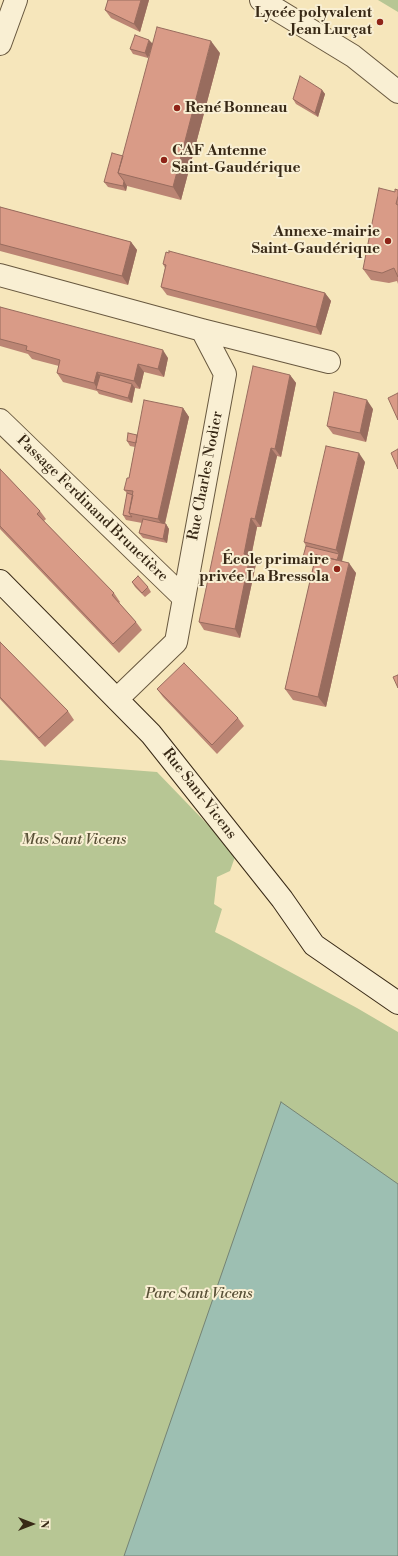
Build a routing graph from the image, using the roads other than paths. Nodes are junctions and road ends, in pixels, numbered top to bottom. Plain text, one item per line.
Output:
1 (16, 0) edge
2 (261, 0) edge
3 (0, 44) edge
4 (398, 92) edge
5 (0, 275) edge
6 (202, 330) junction
7 (329, 362) dead end
8 (0, 420) edge
9 (0, 581) edge
10 (184, 598) junction
11 (117, 699) junction
12 (398, 1004) edge

1 - 3 street
2 - 4 street
5 - 6 street
6 - 7 street
6 - 10 street, Rue Charles Nodier
8 - 10 street, Passage Ferdinand Brunetière
9 - 11 street, Rue Sant-Vicens
10 - 11 street, Rue Charles Nodier
11 - 12 street, Rue Sant-Vicens

